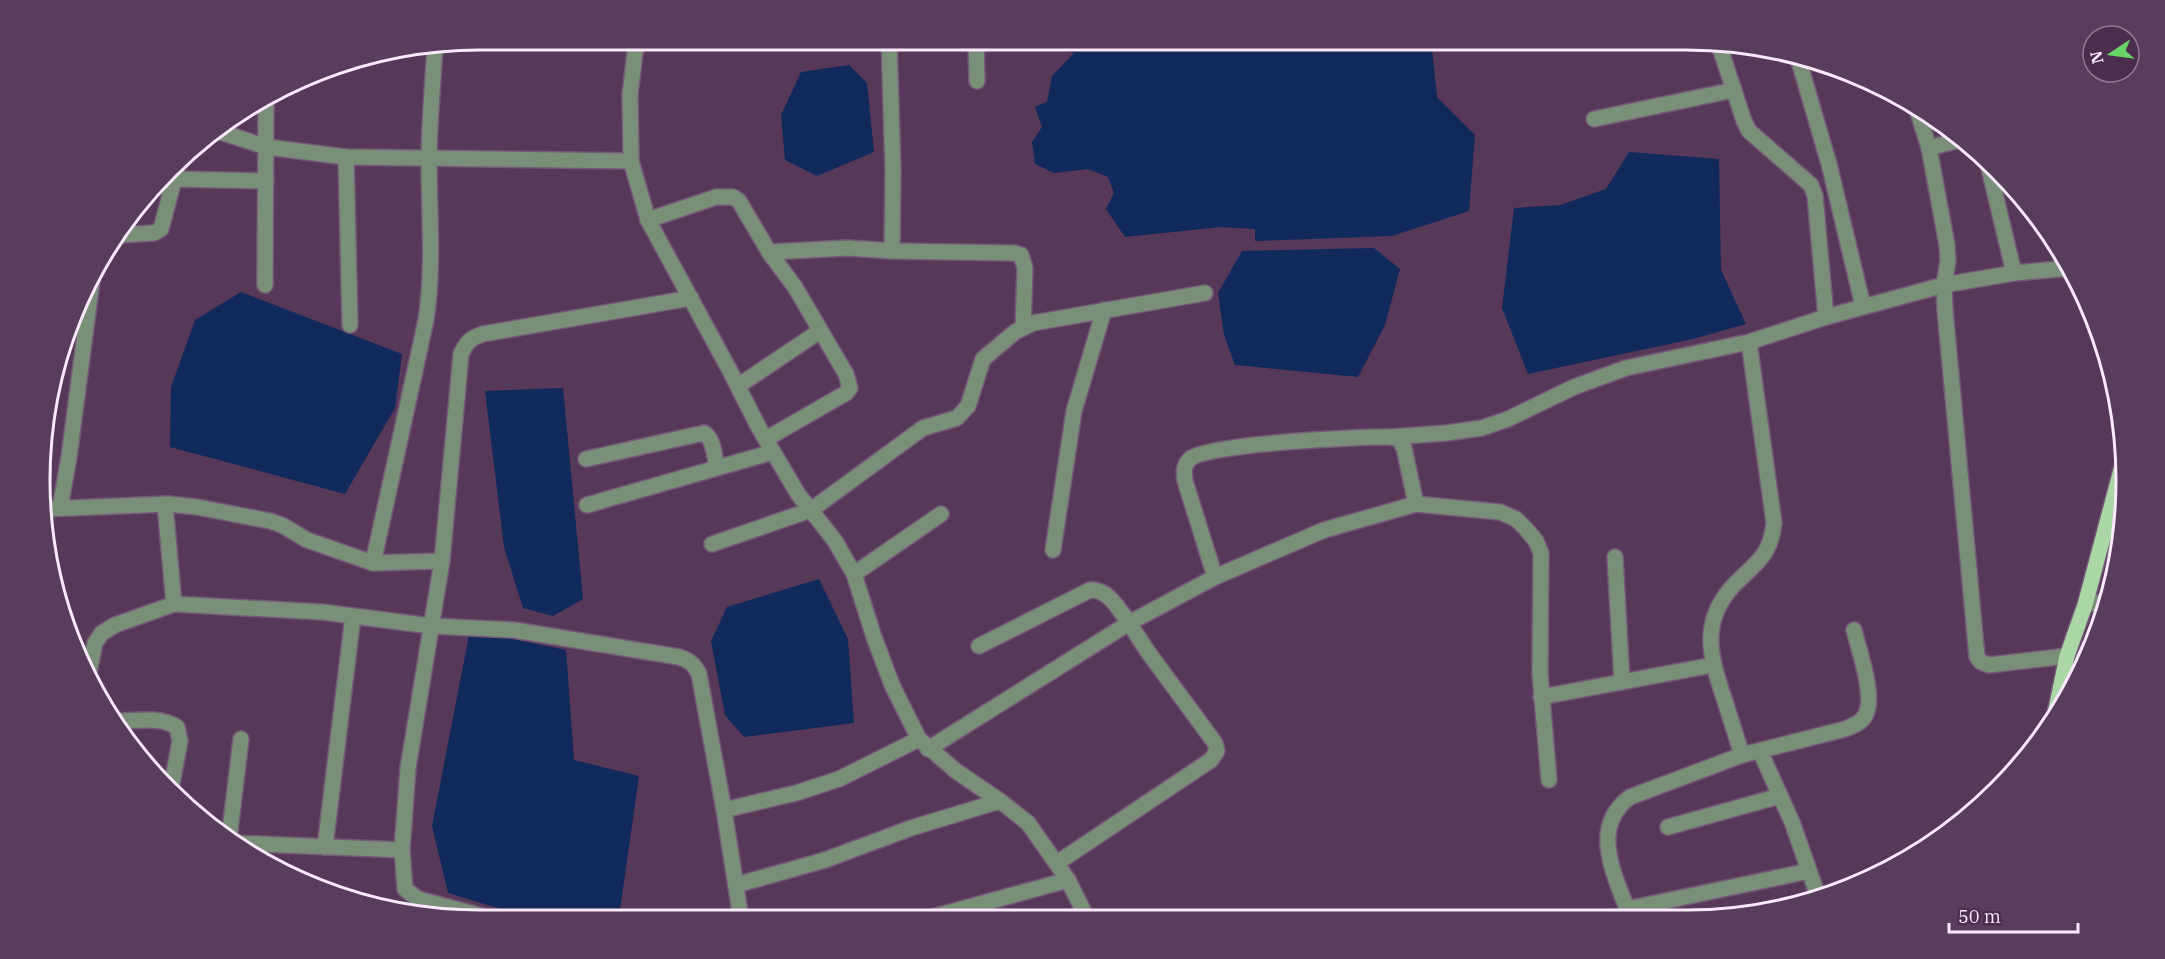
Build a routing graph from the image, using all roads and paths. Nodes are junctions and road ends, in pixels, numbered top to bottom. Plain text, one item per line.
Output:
1 (635, 50) edge
2 (890, 50) edge
3 (976, 50) edge
4 (1721, 51) edge
5 (435, 52) edge
6 (1800, 65) edge
7 (977, 81) dead end
8 (1734, 90) junction
9 (266, 106) edge
10 (1594, 119) dead end
11 (1920, 120) edge
12 (225, 133) edge
13 (1952, 142) edge
14 (267, 147) junction
15 (1929, 148) junction
16 (346, 157) junction
17 (429, 159) junction
18 (631, 161) junction
19 (176, 174) edge
20 (1991, 176) edge
21 (175, 179) junction
22 (266, 181) junction
23 (648, 220) junction
24 (127, 234) edge
25 (892, 251) junction
26 (768, 252) junction
27 (2060, 269) edge
28 (2014, 273) junction
29 (265, 285) dead end
30 (1944, 285) junction
31 (1205, 293) dead end
32 (90, 298) edge
33 (691, 298) junction
34 (1863, 306) junction
35 (1104, 310) junction
36 (1827, 317) junction
37 (350, 325) dead end
38 (1023, 327) junction
39 (820, 331) junction
40 (1749, 342) junction
41 (738, 386) junction
42 (1391, 437) junction
43 (769, 445) junction
44 (586, 459) dead end
45 (717, 467) junction
46 (2116, 490) edge
47 (1416, 504) junction
48 (165, 505) junction
49 (586, 505) dead end
50 (60, 508) junction
51 (50, 509) edge
52 (811, 510) junction
53 (941, 514) dead end
54 (712, 544) dead end
55 (1053, 550) dead end
56 (1615, 557) dead end
57 (442, 561) junction
58 (373, 563) junction
59 (854, 574) junction
60 (1215, 577) junction
61 (2098, 603) edge
62 (174, 604) junction
63 (2085, 605) junction
64 (353, 616) junction
65 (1129, 623) junction
66 (431, 626) junction
67 (1854, 630) dead end
68 (979, 646) dead end
69 (2067, 656) junction
70 (91, 663) edge
71 (1713, 665) junction
72 (2066, 679) edge
73 (1622, 682) junction
74 (1541, 697) junction
75 (124, 721) edge
76 (241, 740) dead end
77 (924, 744) junction
78 (1760, 751) junction
79 (1742, 755) junction
80 (1549, 780) dead end
81 (172, 781) edge
82 (1780, 796) junction
83 (1000, 801) junction
84 (724, 810) junction
85 (1668, 827) dead end
86 (230, 829) edge
87 (251, 844) edge
88 (325, 847) junction
89 (402, 850) junction
90 (1057, 863) junction
91 (1809, 872) junction
92 (1068, 880) junction
93 (736, 885) junction
94 (1816, 890) edge
95 (456, 909) edge
96 (740, 910) edge
97 (958, 910) edge
98 (1083, 910) edge
99 (1628, 910) edge
100 (1642, 910) edge

1 - 18 street
2 - 25 street
3 - 7 street
4 - 8 street
5 - 17 street
6 - 34 street
8 - 10 street
8 - 36 street
9 - 14 street
11 - 15 street
12 - 14 street
13 - 15 street
14 - 16 street
14 - 22 street
15 - 30 street
16 - 17 street
16 - 37 street
17 - 18 street
17 - 58 street
18 - 23 street
19 - 21 street
20 - 28 street
21 - 22 street
21 - 24 street
22 - 29 street
23 - 26 street
23 - 33 street
25 - 26 street
25 - 38 street
26 - 39 street
27 - 28 street
28 - 30 street
30 - 34 street
30 - 69 street
31 - 35 street
32 - 50 street
33 - 41 street
33 - 57 street
34 - 36 street
35 - 38 street
35 - 55 street
36 - 40 street
38 - 52 street
39 - 41 street
39 - 43 street
40 - 42 street
40 - 71 street
41 - 43 street
42 - 47 street
42 - 60 street
43 - 45 street
43 - 52 street
44 - 45 street
45 - 49 street
46 - 63 main road
47 - 60 street
47 - 74 street
48 - 50 street
48 - 58 street
48 - 62 street
50 - 51 street
52 - 54 street
52 - 59 street
53 - 59 street
56 - 73 street
57 - 58 street
57 - 66 street
59 - 77 street
60 - 65 street
61 - 63 street
62 - 64 street
62 - 70 street
63 - 69 main road
64 - 66 street
64 - 88 street
65 - 68 street
65 - 77 street
65 - 90 street
66 - 84 street
66 - 89 street
67 - 78 street
69 - 72 main road
71 - 73 street
71 - 79 street
73 - 74 street
74 - 80 street
75 - 81 street
76 - 86 street
77 - 83 street
77 - 84 street
78 - 79 street
78 - 82 street
79 - 99 street
82 - 85 street
82 - 91 street
83 - 90 street
83 - 93 street
84 - 93 street
87 - 88 street
88 - 89 street
89 - 95 street
90 - 92 street
91 - 94 street
91 - 100 street
92 - 97 street
92 - 98 street
93 - 96 street

